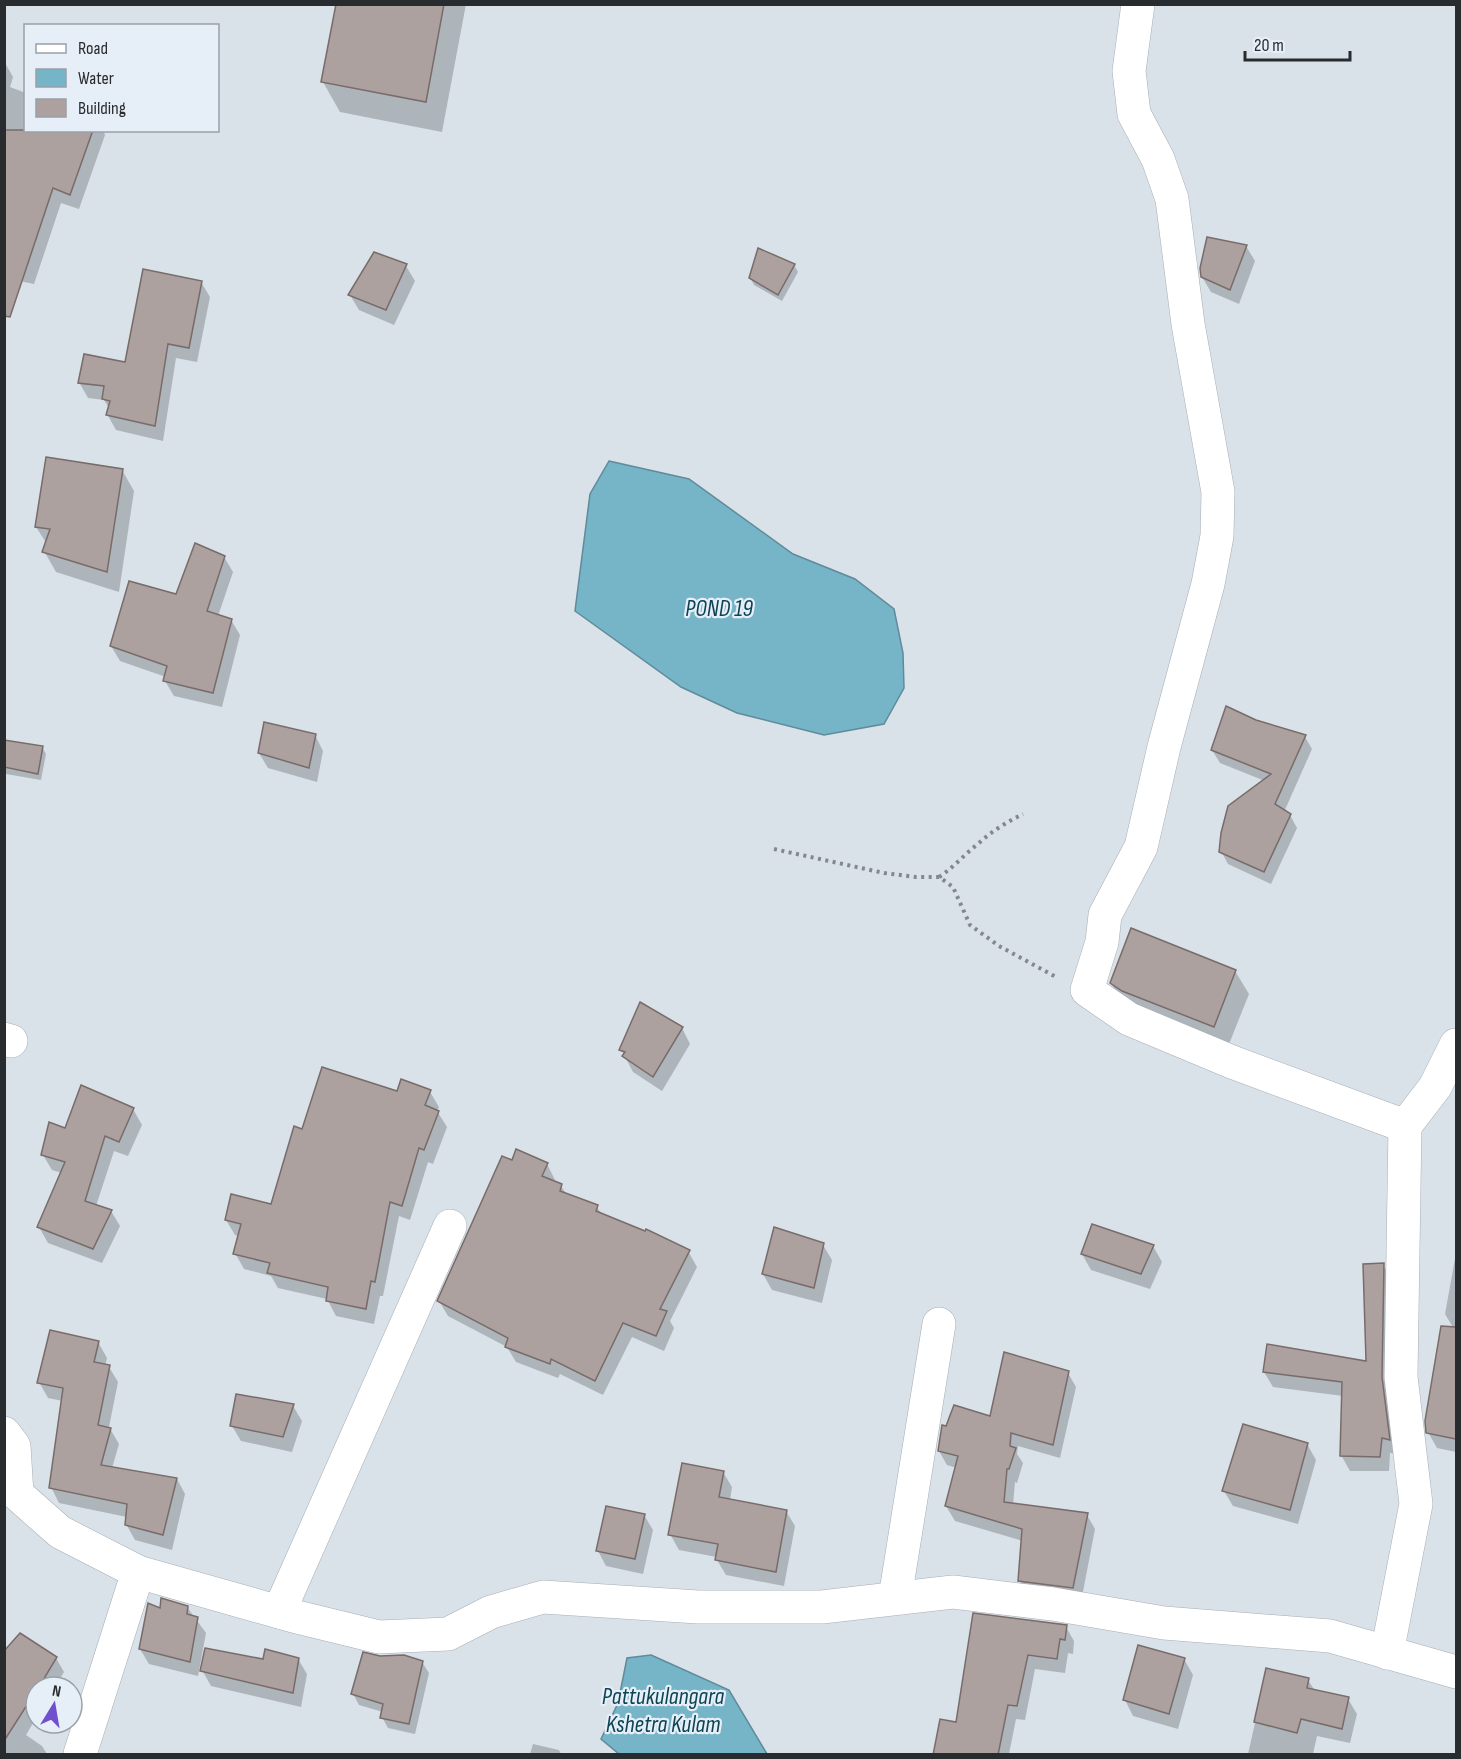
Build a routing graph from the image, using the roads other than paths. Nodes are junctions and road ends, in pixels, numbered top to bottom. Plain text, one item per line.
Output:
1 (1138, 4) edge
2 (1456, 1045) edge
3 (1405, 1126) junction
4 (450, 1226) dead end
5 (939, 1324) dead end
6 (4, 1433) edge
7 (138, 1572) junction
8 (896, 1598) junction
9 (279, 1612) junction
10 (1387, 1653) junction
11 (1456, 1672) edge
12 (80, 1755) edge

1 - 3 street
2 - 3 street
3 - 10 street
4 - 9 street
5 - 8 street
6 - 7 street
7 - 9 street
7 - 12 street
8 - 9 street
8 - 10 street
10 - 11 street

